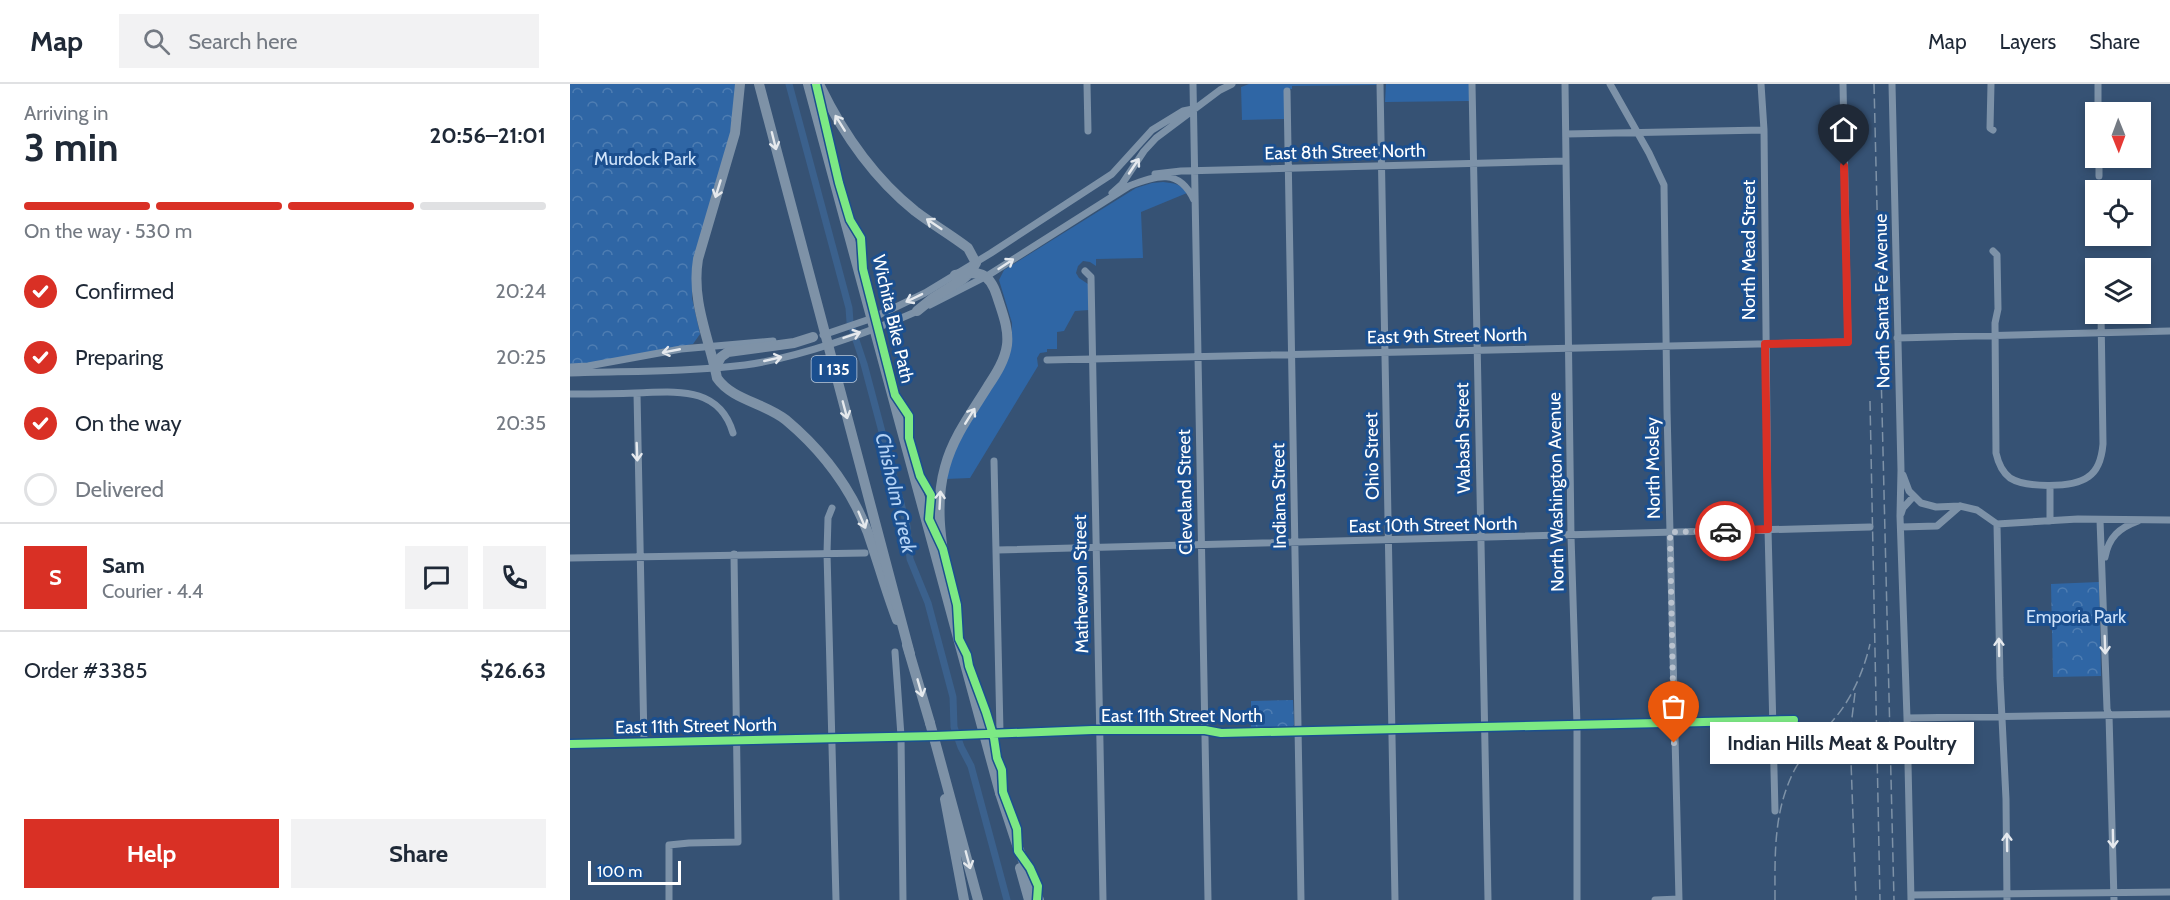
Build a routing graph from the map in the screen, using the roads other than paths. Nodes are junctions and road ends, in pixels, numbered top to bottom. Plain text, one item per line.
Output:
1 (740, 84) edge
2 (759, 84) edge
3 (808, 84) edge
4 (819, 84) edge
5 (1087, 84) edge
6 (1193, 84) edge
7 (1232, 84) edge
8 (1380, 84) edge
9 (1472, 84) edge
10 (1565, 84) edge
11 (1610, 84) edge
12 (1761, 84) edge
13 (1843, 84) edge
14 (1892, 84) edge
15 (1991, 84) edge
16 (2098, 84) edge
17 (1287, 91) dead end
18 (2098, 102) edge
19 (1193, 109) junction
20 (1764, 130) junction
21 (1993, 130) dead end
22 (1088, 131) dead end
23 (1636, 131) junction
24 (1566, 134) junction
25 (1566, 161) junction
26 (1473, 164) junction
27 (1381, 166) junction
28 (1290, 168) junction
29 (2099, 168) edge
30 (1195, 171) junction
31 (2099, 176) dead end
32 (1129, 186) junction
33 (1195, 203) junction
34 (1094, 207) junction
35 (1993, 251) dead end
36 (973, 268) junction
37 (1084, 271) dead end
38 (956, 274) joint
39 (987, 276) junction
40 (917, 311) junction
41 (2102, 324) edge
42 (2170, 331) edge
43 (2102, 333) junction
44 (1995, 336) junction
45 (813, 337) junction
46 (1897, 338) junction
47 (1848, 342) joint
48 (1765, 344) junction
49 (710, 345) junction
50 (1666, 346) junction
51 (1568, 348) junction
52 (1477, 350) junction
53 (1384, 352) junction
54 (1292, 355) junction
55 (1197, 357) junction
56 (1047, 360) dead end
57 (1092, 360) junction
58 (570, 367) edge
59 (715, 368) junction
60 (570, 373) edge
61 (637, 393) junction
62 (570, 394) edge
63 (733, 433) dead end
64 (994, 462) dead end
65 (1901, 470) junction
66 (2050, 486) junction
67 (1913, 497) junction
68 (1960, 506) junction
69 (832, 508) dead end
70 (1900, 516) junction
71 (2142, 519) junction
72 (2100, 520) junction
73 (2170, 520) edge
74 (2050, 521) junction
75 (1997, 524) junction
76 (1870, 527) dead end
77 (1901, 527) junction
78 (1768, 529) junction
79 (1670, 532) junction
80 (1571, 536) junction
81 (1480, 538) junction
82 (1389, 541) junction
83 (1295, 543) junction
84 (1201, 545) junction
85 (1096, 548) junction
86 (997, 550) junction
87 (827, 552) junction
88 (865, 553) dead end
89 (734, 554) junction
90 (640, 556) junction
91 (570, 558) edge
92 (2103, 565) junction
93 (953, 621) junction
94 (895, 652) dead end
95 (910, 654) junction
96 (2170, 714) edge
97 (2109, 715) junction
98 (2001, 716) junction
99 (1907, 718) junction
100 (1774, 720) junction
101 (1794, 720) dead end
102 (1674, 722) junction
103 (930, 723) junction
104 (1577, 725) junction
105 (1484, 727) junction
106 (1099, 730) junction
107 (1204, 730) junction
108 (1392, 730) junction
109 (1298, 731) junction
110 (1000, 732) junction
111 (901, 736) junction
112 (832, 738) junction
113 (737, 740) junction
114 (644, 742) junction
115 (570, 744) edge
116 (1000, 793) junction
117 (1776, 811) dead end
118 (2170, 892) edge
119 (2114, 896) edge
120 (2007, 897) edge
121 (1911, 898) edge
122 (669, 900) edge
123 (836, 900) edge
124 (903, 900) edge
125 (964, 900) edge
126 (978, 900) edge
127 (1029, 900) edge
128 (1039, 900) edge
129 (1103, 900) edge
130 (1208, 900) edge
131 (1301, 900) edge
132 (1395, 900) edge
133 (1488, 900) edge
134 (1577, 900) edge
135 (1655, 900) edge
136 (1679, 900) edge

1 -> 49 highway
2 -> 95 highway, I 135, bridge
3 - 93 highway, I 135, bridge
36 -> 4 highway
5 - 22 street
6 - 19 street, Cleveland Street
7 - 19 street
8 - 27 street, Ohio Street
9 - 26 street, Wabash Street
10 - 24 street, North Washington Avenue
11 - 23 street, North Mosley
12 - 20 street, North Mead Street
13 - 47 street, North Santa Fe Avenue
14 - 46 street, North Santa Fe Avenue
15 - 21 street
16 - 18 street
17 - 28 street, Indiana Street
19 - 30 street, Cleveland Street
34 -> 19 street
19 - 36 street
20 - 23 street
20 - 48 street, North Mead Street
23 - 24 street
23 - 50 street, North Mosley
24 - 25 street, North Washington Avenue
25 - 26 street, East 8th Street North
25 - 51 street, North Washington Avenue
26 - 27 street, East 8th Street North
26 - 52 street, Wabash Street
27 - 28 street, East 8th Street North
27 - 53 street, Ohio Street
28 - 30 street, East 8th Street North
28 - 54 street, Indiana Street
29 - 31 street
30 - 32 street, East 8th Street North
30 - 33 street, Cleveland Street
32 - 33 street, East 8th Street North
32 - 34 street, East 8th Street North
33 - 55 street, Cleveland Street
39 -> 34 street, East 8th Street North
35 - 44 street
36 - 38 highway
36 - 39 highway
36 - 40 highway
37 - 57 street, Mathewson Street
38 -> 45 street
39 - 40 street, East 8th Street North
93 -> 39 highway, bridge
59 -> 40 street, East 8th Street North
41 - 43 street
42 - 43 street
43 - 44 street
43 - 66 street
44 - 46 street
44 - 66 street
45 - 49 street
45 - 59 highway
46 - 65 street, North Santa Fe Avenue
47 - 48 street, East 9th Street North
48 - 50 street, East 9th Street North
48 - 78 street, North Mead Street
49 -> 58 street
49 - 59 highway
50 - 51 street, East 9th Street North
50 - 79 street, North Mosley
51 - 52 street, East 9th Street North
51 - 80 street, North Washington Avenue
52 - 53 street, East 9th Street North
52 - 81 street, Wabash Street
53 - 54 street, East 9th Street North
53 - 82 street, Ohio Street
54 - 55 street, East 9th Street North
54 - 83 street, Indiana Street
55 - 57 street, East 9th Street North
55 - 84 street, Cleveland Street
56 - 57 street, East 9th Street North
57 - 85 street, Mathewson Street
59 - 60 street
59 -> 95 highway, bridge
61 - 62 street
61 - 63 street
61 -> 90 street
64 - 86 street
65 - 67 street
65 - 70 street, North Santa Fe Avenue
66 - 74 street
67 - 68 street
67 - 70 street
68 - 75 street
68 - 77 street
69 - 87 street
70 - 77 street, North Santa Fe Avenue
71 - 72 street
71 - 73 street
71 - 92 street
72 - 74 street
72 - 92 street
74 - 75 street
98 -> 75 street
76 - 78 street, East 10th Street North
77 - 99 street, North Santa Fe Avenue
78 - 79 street, East 10th Street North
78 - 100 street, North Mead Street
79 - 80 street, East 10th Street North
79 - 102 street, North Mosley
80 - 81 street, East 10th Street North
80 - 104 street, North Washington Avenue
81 - 82 street, East 10th Street North
81 - 105 street, Wabash Street
82 - 83 street, East 10th Street North
82 - 108 street, Ohio Street
83 - 84 street, East 10th Street North
83 - 109 street, Indiana Street
84 - 85 street, East 10th Street North
84 - 107 street, Cleveland Street
85 - 86 street, East 10th Street North
85 - 106 street, Mathewson Street
86 - 110 street
87 - 88 street
87 - 89 street
87 - 112 street
89 - 90 street
89 - 113 street
90 - 91 street
90 - 114 street
92 -> 97 street
93 - 116 highway, I 135, bridge
94 - 111 street
95 -> 103 highway, I 135
96 - 97 street
97 - 98 street
97 -> 119 street
98 - 99 street
120 -> 98 street
99 - 121 street, North Santa Fe Avenue
100 - 101 street, East 11th Street North
100 - 102 street, East 11th Street North
100 - 117 street, North Mead Street
102 - 104 street, East 11th Street North
102 - 136 street, North Mosley
103 - 125 highway, bridge
103 -> 126 highway, I 135, bridge
104 - 105 street, East 11th Street North
104 - 134 street, North Washington Avenue
105 - 108 street, East 11th Street North
105 - 133 street, Wabash Street
106 - 107 street, East 11th Street North
106 - 110 street, East 11th Street North
106 - 129 street, Mathewson Street
107 - 109 street, East 11th Street North
107 - 130 street, Cleveland Street
108 - 109 street, East 11th Street North
108 - 132 street, Ohio Street
109 - 131 street, Indiana Street
110 - 111 street, East 11th Street North
111 - 112 street, East 11th Street North
111 - 124 street
112 - 113 street, East 11th Street North
112 - 123 street
113 - 114 street, East 11th Street North
113 - 122 street
114 - 115 street, East 11th Street North
116 - 127 highway, I 135
116 - 128 highway
118 - 119 street
119 - 120 street
120 - 121 street
135 - 136 street

